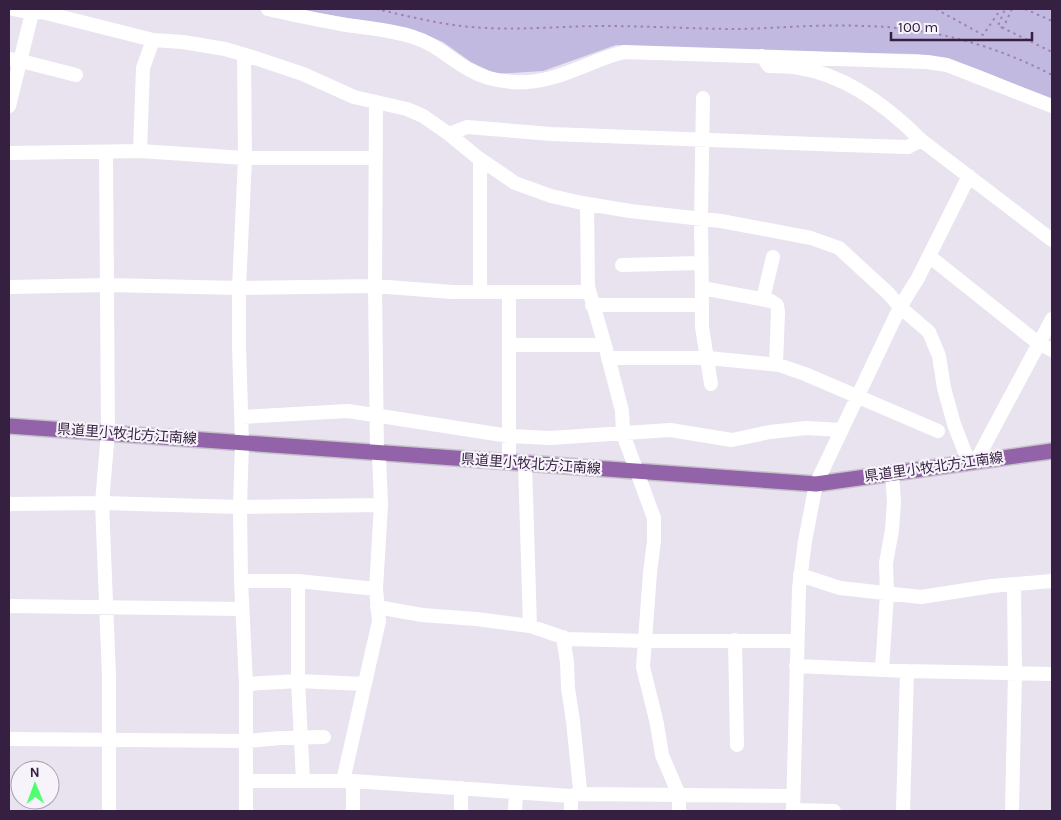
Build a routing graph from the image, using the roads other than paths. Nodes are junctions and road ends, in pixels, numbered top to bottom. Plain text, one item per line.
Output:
1 (14, 9) edge
2 (268, 9) edge
3 (32, 13) junction
4 (153, 40) junction
5 (244, 55) junction
6 (762, 56) junction
7 (15, 60) edge
8 (76, 75) dead end
9 (703, 98) dead end
10 (376, 102) junction
11 (9, 106) edge
12 (1052, 106) edge
13 (450, 134) junction
14 (703, 140) junction
15 (921, 140) junction
16 (140, 151) junction
17 (106, 152) junction
18 (9, 153) edge
19 (245, 158) junction
20 (375, 158) junction
21 (480, 158) junction
22 (969, 176) junction
23 (588, 204) junction
24 (701, 219) junction
25 (1052, 240) edge
26 (929, 256) junction
27 (772, 257) dead end
28 (701, 263) junction
29 (622, 266) dead end
30 (108, 285) junction
31 (375, 286) junction
32 (9, 287) edge
33 (239, 288) junction
34 (702, 288) junction
35 (480, 292) junction
36 (509, 292) junction
37 (591, 298) junction
38 (764, 299) junction
39 (702, 305) junction
40 (897, 313) junction
41 (1052, 319) edge
42 (1038, 343) junction
43 (509, 345) junction
44 (1052, 350) edge
45 (607, 352) junction
46 (708, 358) junction
47 (776, 364) junction
48 (711, 384) dead end
49 (857, 396) junction
50 (376, 415) junction
51 (242, 417) junction
52 (9, 426) edge
53 (842, 430) junction
54 (938, 431) dead end
55 (108, 432) junction
56 (623, 434) junction
57 (509, 436) junction
58 (242, 442) junction
59 (1052, 451) edge
60 (378, 453) junction
61 (509, 462) junction
62 (972, 462) junction
63 (524, 463) junction
64 (636, 472) junction
65 (892, 473) junction
66 (816, 484) junction
67 (102, 503) junction
68 (9, 504) edge
69 (382, 505) junction
70 (240, 507) junction
71 (800, 575) junction
72 (241, 581) junction
73 (298, 581) junction
74 (1052, 581) edge
75 (1014, 585) junction
76 (376, 589) junction
77 (887, 594) junction
78 (9, 606) edge
79 (105, 607) junction
80 (376, 607) junction
81 (242, 609) junction
82 (530, 626) junction
83 (563, 637) junction
84 (735, 640) junction
85 (646, 641) junction
86 (796, 641) junction
87 (796, 666) junction
88 (882, 670) junction
89 (907, 671) junction
90 (1015, 673) junction
91 (1052, 674) edge
92 (298, 681) junction
93 (246, 684) junction
94 (365, 684) junction
95 (302, 737) junction
96 (324, 737) dead end
97 (9, 739) edge
98 (109, 740) junction
99 (247, 741) junction
100 (737, 745) dead end
101 (246, 781) junction
102 (303, 781) junction
103 (348, 781) junction
104 (461, 788) junction
105 (516, 792) junction
106 (574, 795) junction
107 (679, 795) junction
108 (793, 806) edge
109 (109, 811) edge
110 (246, 811) edge
111 (353, 811) edge
112 (460, 811) edge
113 (515, 811) edge
114 (571, 811) edge
115 (679, 811) edge
116 (834, 811) edge
117 (903, 811) edge
118 (1012, 811) edge

1 - 3 street
2 - 6 street
3 - 4 street
3 - 7 street
4 - 5 street
4 - 16 street
5 - 10 street
5 - 19 street
6 - 12 street
6 - 15 street
7 - 8 street
7 - 11 street
9 - 14 street
10 - 13 street
10 - 20 street
13 - 14 street
13 - 21 street
14 - 15 street
14 - 24 street
15 - 22 street
16 - 17 street
16 - 19 street
17 - 18 street
17 - 30 street
19 - 20 street
19 - 33 street
20 - 31 street
21 - 23 street
21 - 35 street
22 - 25 street
22 - 26 street
23 - 24 street
23 - 37 street
24 - 28 street
24 - 40 street
26 - 40 street
26 - 42 street
27 - 38 street
28 - 29 street
28 - 34 street
30 - 32 street
30 - 33 street
30 - 55 street
31 - 33 street
31 - 35 street
31 - 50 street
33 - 51 street
34 - 38 street
34 - 39 street
35 - 36 street
36 - 37 street
36 - 43 street
37 - 39 street
37 - 45 street
38 - 47 street
39 - 46 street
40 - 49 street
40 - 62 street
41 - 42 street
42 - 44 street
42 - 62 street
43 - 45 street
43 - 57 street
45 - 46 street
45 - 56 street
46 - 47 street
46 - 48 street
47 - 49 street
49 - 53 street
49 - 54 street
50 - 51 street
50 - 57 street
50 - 60 street
51 - 58 street
52 - 55 main road, 県道里小牧北方江南線
53 - 56 street
53 - 66 street
55 - 58 main road, 県道里小牧北方江南線
55 - 67 street
56 - 57 street
56 - 64 street
57 - 61 street
58 - 60 main road, 県道里小牧北方江南線
58 - 70 street
59 - 62 main road, 県道里小牧北方江南線
60 - 61 main road, 県道里小牧北方江南線
60 - 69 street
61 - 63 main road, 県道里小牧北方江南線
62 - 65 main road, 県道里小牧北方江南線
63 - 64 main road, 県道里小牧北方江南線
63 - 82 street
64 - 66 main road, 県道里小牧北方江南線
64 - 85 street
65 - 66 main road, 県道里小牧北方江南線
65 - 77 street
66 - 71 street
67 - 68 street
67 - 70 street
67 - 79 street
69 - 70 street
69 - 76 street
70 - 72 street
71 - 77 street
71 - 86 street
72 - 73 street
72 - 81 street
73 - 76 street
73 - 92 street
74 - 75 street
75 - 77 street
75 - 90 street
76 - 80 street
77 - 88 street
78 - 79 street
79 - 81 street
79 - 98 street
80 - 82 street
80 - 94 street
81 - 93 street
82 - 83 street
83 - 85 street
83 - 106 street
84 - 85 street
84 - 86 street
84 - 100 street
85 - 107 street
86 - 87 street
87 - 88 street
87 - 108 street
88 - 89 street
89 - 90 street
89 - 117 street
90 - 91 street
90 - 118 street
92 - 93 street
92 - 94 street
92 - 95 street
93 - 99 street
94 - 103 street
95 - 96 street
95 - 99 street
95 - 102 street
97 - 98 street
98 - 99 street
98 - 109 street
99 - 101 street
101 - 102 street
101 - 110 street
102 - 103 street
103 - 104 street
103 - 111 street
104 - 105 street
104 - 112 street
105 - 106 street
105 - 113 street
106 - 107 street
106 - 114 street
107 - 108 street
107 - 115 street
108 - 116 street

